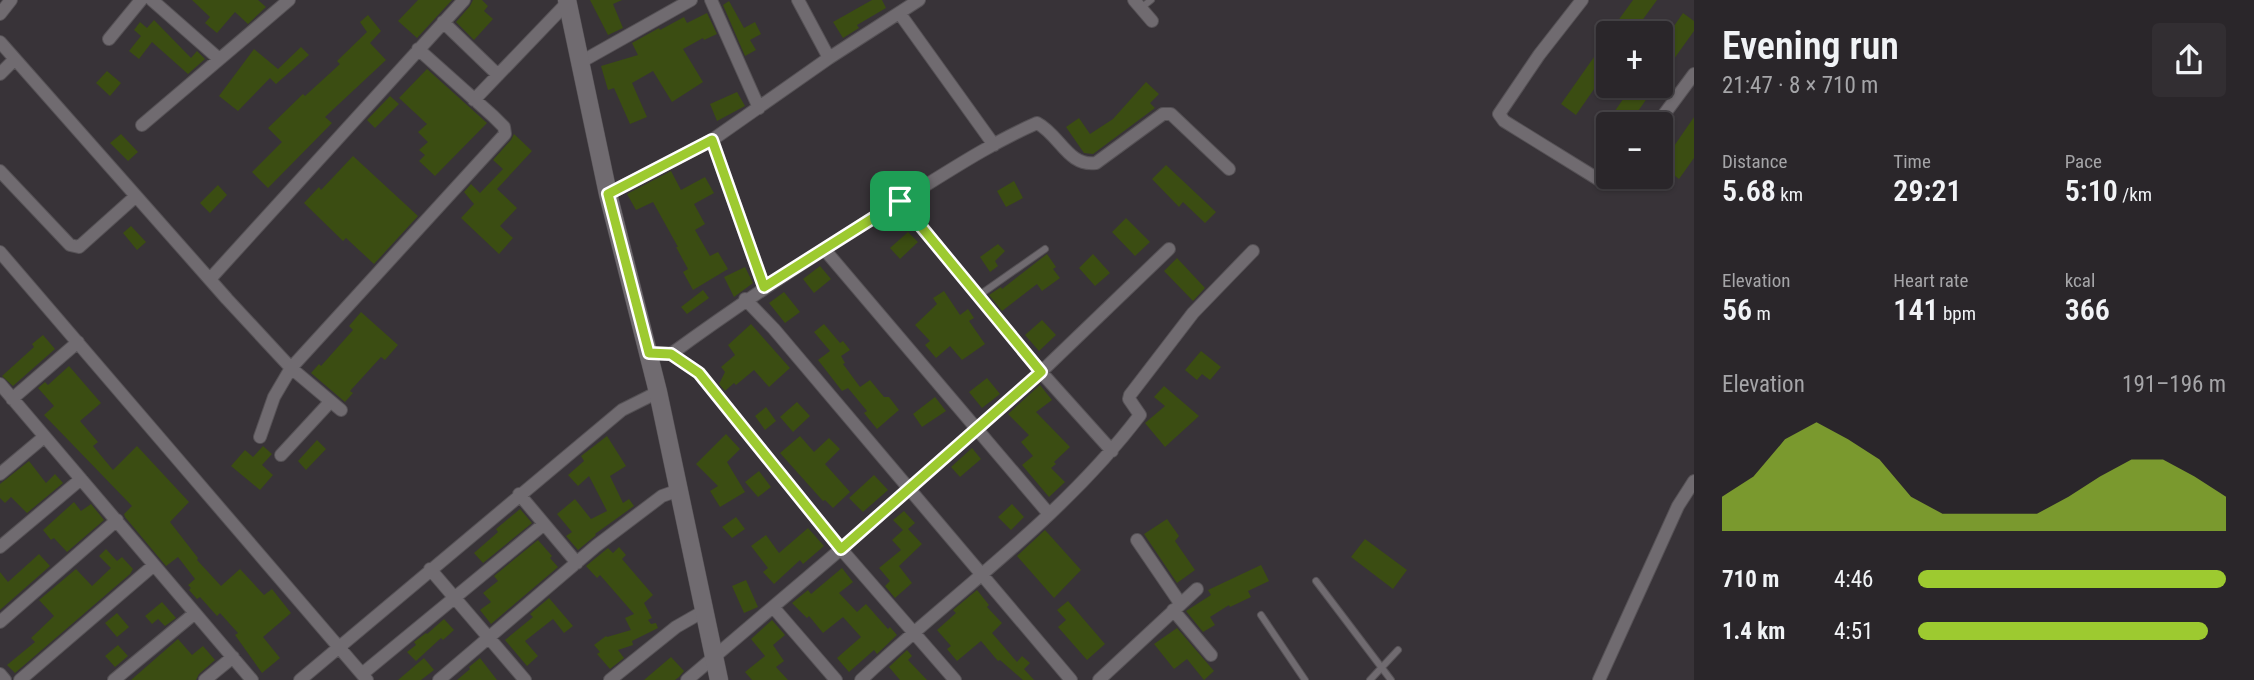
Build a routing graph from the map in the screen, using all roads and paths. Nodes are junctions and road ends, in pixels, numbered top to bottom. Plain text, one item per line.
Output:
1 (11, 0) edge
2 (141, 0) edge
3 (152, 0) edge
4 (289, 0) edge
5 (464, 0) edge
6 (691, 0) edge
7 (711, 0) edge
8 (798, 0) edge
9 (919, 0) edge
10 (1582, 0) edge
11 (567, 1) edge
12 (1142, 3) edge
13 (901, 8) edge
14 (0, 14) edge
15 (1153, 21) dead end
16 (443, 22) junction
17 (109, 39) dead end
18 (0, 42) edge
19 (418, 49) junction
20 (218, 58) junction
21 (829, 58) junction
22 (15, 59) junction
23 (579, 62) junction
24 (0, 74) edge
25 (1694, 74) edge
26 (498, 75) junction
27 (474, 100) junction
28 (759, 108) junction
29 (1666, 112) edge
30 (142, 125) dead end
31 (712, 140) junction
32 (994, 145) junction
33 (1229, 169) dead end
34 (0, 171) edge
35 (1596, 178) edge
36 (608, 194) junction
37 (136, 196) junction
38 (900, 201) junction
39 (824, 249) junction
40 (1045, 249) dead end
41 (1168, 249) dead end
42 (1253, 251) dead end
43 (0, 252) edge
44 (210, 279) junction
45 (764, 287) junction
46 (978, 296) junction
47 (745, 299) junction
48 (78, 342) junction
49 (649, 353) junction
50 (671, 354) junction
51 (291, 368) junction
52 (1041, 372) junction
53 (658, 392) junction
54 (5, 394) edge
55 (977, 428) junction
56 (260, 436) dead end
57 (44, 437) junction
58 (1112, 451) junction
59 (281, 455) dead end
60 (0, 474) edge
61 (81, 479) junction
62 (1694, 481) edge
63 (909, 489) junction
64 (679, 490) junction
65 (519, 495) junction
66 (1049, 514) junction
67 (117, 520) junction
68 (544, 524) junction
69 (1137, 540) dead end
70 (0, 547) edge
71 (841, 549) junction
72 (577, 563) junction
73 (154, 565) junction
74 (430, 569) junction
75 (983, 576) junction
76 (1316, 581) dead end
77 (1197, 589) dead end
78 (455, 598) junction
79 (773, 607) junction
80 (1176, 607) junction
81 (704, 611) junction
82 (195, 613) junction
83 (1261, 615) dead end
84 (0, 622) edge
85 (913, 632) junction
86 (489, 637) junction
87 (340, 648) junction
88 (1398, 650) dead end
89 (1211, 655) dead end
90 (233, 657) junction
91 (714, 657) junction
92 (1381, 667) junction
93 (0, 674) edge
94 (365, 677) edge
95 (5, 680) edge
96 (20, 680) edge
97 (114, 680) edge
98 (205, 680) edge
99 (252, 680) edge
100 (300, 680) edge
101 (439, 680) edge
102 (525, 680) edge
103 (610, 680) edge
104 (687, 680) edge
105 (719, 680) edge
106 (836, 680) edge
107 (861, 680) edge
108 (955, 680) edge
109 (1071, 680) edge
110 (1099, 680) edge
111 (1305, 680) edge
112 (1370, 680) edge
113 (1391, 680) edge
114 (1599, 680) edge

1 - 14 street
2 - 17 street
3 - 20 street
4 - 20 street
5 - 16 street
6 - 23 street
7 - 28 street
8 - 21 street
9 - 13 street
10 - 35 street
11 - 23 street
11 - 26 street
12 - 15 street
13 - 21 street
13 - 32 street
16 - 19 street
16 - 26 street
18 - 22 street
19 - 27 street
19 - 44 street
20 - 30 street
21 - 28 street
22 - 24 street
22 - 37 street
23 - 36 street
25 - 29 street
26 - 27 street
27 - 51 street
28 - 31 street
31 - 36 street
31 - 45 street
32 - 33 street
32 - 38 street
34 - 37 street
36 - 49 street
37 - 44 street
38 - 39 street
38 - 46 street
39 - 45 street
39 - 55 street
40 - 46 lane
41 - 52 street
42 - 58 street
43 - 48 street
44 - 51 street
45 - 47 street
46 - 52 street
47 - 50 street
47 - 63 street
48 - 54 street
48 - 87 street
49 - 50 street
49 - 53 street
50 - 71 street
51 - 56 street
51 - 59 street
52 - 55 street
52 - 58 street
53 - 64 street
53 - 65 street
54 - 57 street
55 - 63 street
55 - 66 street
57 - 60 street
57 - 61 street
58 - 66 street
61 - 67 street
61 - 70 street
62 - 114 street
63 - 71 street
63 - 75 street
64 - 72 street
64 - 81 street
65 - 68 street
65 - 74 street
66 - 75 street
67 - 73 street
67 - 84 street
68 - 72 street
68 - 78 street
69 - 80 street
71 - 79 street
71 - 85 street
72 - 86 street
73 - 82 street
73 - 96 street
74 - 78 street
74 - 87 street
75 - 85 street
75 - 109 street
76 - 92 lane
77 - 80 street
78 - 86 street
78 - 94 street
79 - 91 street
79 - 106 street
80 - 89 street
80 - 110 street
81 - 91 street
81 - 103 street
82 - 90 street
82 - 97 street
83 - 111 lane
85 - 107 street
85 - 108 street
86 - 101 street
86 - 102 street
87 - 94 street
87 - 100 street
88 - 92 lane
90 - 98 street
90 - 99 street
91 - 104 street
91 - 105 street
92 - 112 lane
92 - 113 lane
93 - 95 street

